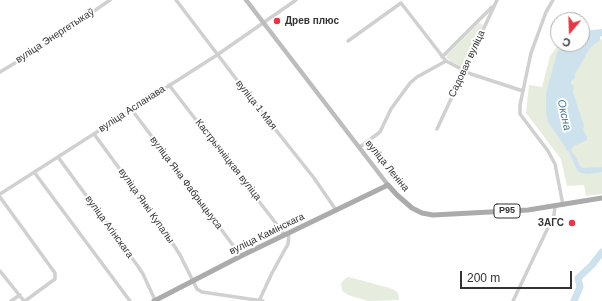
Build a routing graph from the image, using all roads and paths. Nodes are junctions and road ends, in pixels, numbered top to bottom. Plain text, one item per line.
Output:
1 (110, 0) edge
2 (176, 0) edge
3 (246, 0) edge
4 (296, 0) edge
5 (497, 0) edge
6 (553, 0) edge
7 (494, 5) junction
8 (263, 22) junction
9 (348, 41) dead end
10 (217, 55) junction
11 (442, 56) junction
12 (446, 61) junction
13 (464, 70) junction
14 (0, 72) edge
15 (169, 85) junction
16 (522, 91) junction
17 (132, 110) junction
18 (437, 129) dead end
19 (94, 134) junction
20 (360, 148) junction
21 (58, 157) junction
22 (34, 172) junction
23 (388, 185) junction
24 (0, 194) edge
25 (0, 197) edge
26 (602, 198) edge
27 (563, 205) junction
28 (555, 206) junction
29 (336, 210) junction
30 (287, 234) junction
31 (241, 256) junction
32 (0, 271) edge
33 (192, 281) junction
34 (20, 296) junction
35 (11, 301) edge
36 (24, 301) edge
37 (130, 301) edge
38 (155, 301) edge
39 (261, 301) edge
40 (513, 301) edge

1 - 14 street, вуліца Энергетыкаў
2 - 10 street, вуліца 1 Мая
3 - 8 main road, вуліца Леніна
4 - 8 street, вуліца Асланава
5 - 7 street, Садовая вуліца
6 - 16 street
7 - 11 street
7 - 13 street, Садовая вуліца
8 - 10 street, вуліца Асланава
8 - 20 main road, вуліца Леніна
9 - 11 street
10 - 15 street, вуліца Асланава
10 - 29 street, вуліца 1 Мая
11 - 12 street
12 - 13 street
12 - 20 street, Садовая вуліца
13 - 16 street
13 - 18 street, Садовая вуліца
15 - 17 street, вуліца Асланава
15 - 30 street, Кастрычніцкая вуліца
16 - 27 street
17 - 19 street, вуліца Асланава
17 - 31 street, вуліца Яна Фабрыцыуса
19 - 21 street, вуліца Асланава
19 - 33 street, вуліца Янкі Купалы
20 - 23 main road, вуліца Леніна
21 - 22 street, вуліца Асланава
21 - 38 street, вуліца Агінскага
22 - 24 street, вуліца Асланава
22 - 37 street
23 - 28 main road, вуліца Леніна / Р95
23 - 29 main road, вуліца Камінскага
25 - 36 street
26 - 27 main road, вуліца Леніна / Р95
27 - 28 main road, вуліца Леніна / Р95
28 - 40 street
29 - 30 main road, вуліца Камінскага
30 - 31 main road, вуліца Камінскага
30 - 39 street
31 - 33 main road, вуліца Камінскага
32 - 34 street
33 - 38 main road, вуліца Камінскага
33 - 39 street
34 - 35 street
34 - 36 street

